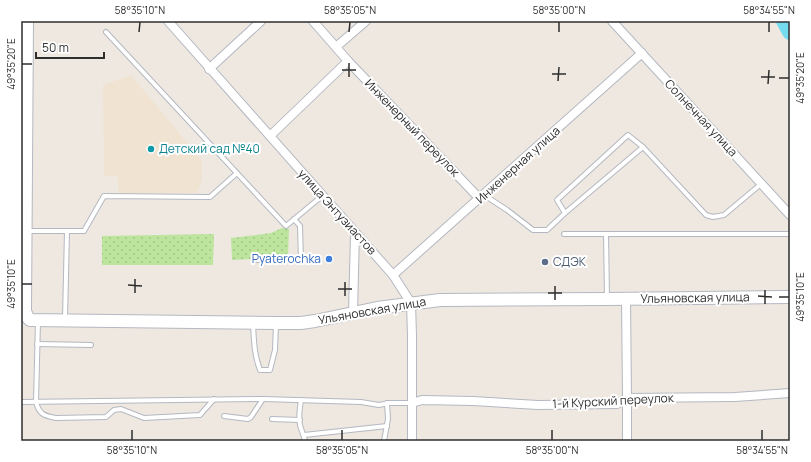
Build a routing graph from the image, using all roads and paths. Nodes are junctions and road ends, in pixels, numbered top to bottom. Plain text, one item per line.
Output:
1 (27, 21) edge
2 (168, 21) edge
3 (261, 21) edge
4 (313, 21) edge
5 (366, 21) edge
6 (612, 21) edge
7 (106, 32) dead end
8 (336, 47) junction
9 (642, 54) junction
10 (348, 60) junction
11 (209, 69) junction
12 (270, 136) junction
13 (643, 147) junction
14 (23, 152) edge
15 (237, 173) junction
16 (762, 183) junction
17 (322, 196) junction
18 (482, 197) junction
19 (565, 213) junction
20 (790, 215) edge
21 (294, 219) junction
22 (25, 231) junction
23 (67, 231) junction
24 (355, 233) junction
25 (564, 234) dead end
26 (606, 234) junction
27 (790, 234) edge
28 (256, 260) dead end
29 (393, 276) junction
30 (790, 297) edge
31 (607, 299) junction
32 (626, 299) junction
33 (411, 303) junction
34 (353, 313) junction
35 (28, 318) edge
36 (65, 321) junction
37 (253, 323) junction
38 (276, 323) junction
39 (37, 344) junction
40 (91, 345) dead end
41 (790, 393) edge
42 (628, 398) junction
43 (263, 399) junction
44 (214, 400) junction
45 (301, 400) junction
46 (21, 402) edge
47 (36, 402) junction
48 (387, 403) junction
49 (412, 403) junction
50 (224, 416) dead end
51 (272, 418) dead end
52 (300, 420) junction
53 (387, 426) junction
54 (304, 435) junction
55 (305, 441) edge
56 (384, 441) edge
57 (412, 441) edge
58 (627, 441) edge

1 - 14 main road
2 - 11 street, улица Энтузиастов
3 - 11 street
4 - 8 street, Инженерный переулок
5 - 8 street
6 - 9 street, Солнечная улица
7 - 15 lane
8 - 10 street, Инженерный переулок
9 - 16 street, Солнечная улица
9 - 18 street, Инженерная улица
10 - 12 street
10 - 18 street, Инженерный переулок
11 - 12 street, улица Энтузиастов
12 - 17 street, улица Энтузиастов
13 - 16 lane
13 - 19 lane
13 - 19 lane
14 - 22 main road
15 - 21 lane
15 - 23 lane
16 - 20 street, Солнечная улица
17 - 21 lane
17 - 24 street, улица Энтузиастов
18 - 19 lane
18 - 29 street, Инженерная улица
21 - 28 lane
22 - 23 lane
22 - 35 main road
23 - 36 lane
24 - 29 street, улица Энтузиастов
24 - 34 street
25 - 26 lane
26 - 27 lane
26 - 31 lane
29 - 33 street, улица Энтузиастов
30 - 32 main road, Ульяновская улица
31 - 32 main road, Ульяновская улица
31 - 33 main road, Ульяновская улица
32 - 42 street
33 - 34 main road, Ульяновская улица
33 - 49 street
34 - 38 main road, Ульяновская улица
35 - 36 main road, Ульяновская улица
35 - 39 lane
36 - 37 main road, Ульяновская улица
37 - 38 main road, Ульяновская улица
37 - 38 lane
39 - 40 lane
39 - 47 lane
41 - 42 street, 1-й Курский переулок
42 - 49 street, 1-й Курский переулок
42 - 58 street
43 - 44 lane
43 - 45 lane
43 - 50 lane
44 - 47 lane
44 - 47 lane
45 - 48 lane
45 - 52 lane
46 - 47 lane
48 - 49 lane
48 - 53 lane
49 - 57 street
51 - 52 lane
52 - 54 lane
53 - 54 lane
53 - 56 lane
54 - 55 lane

